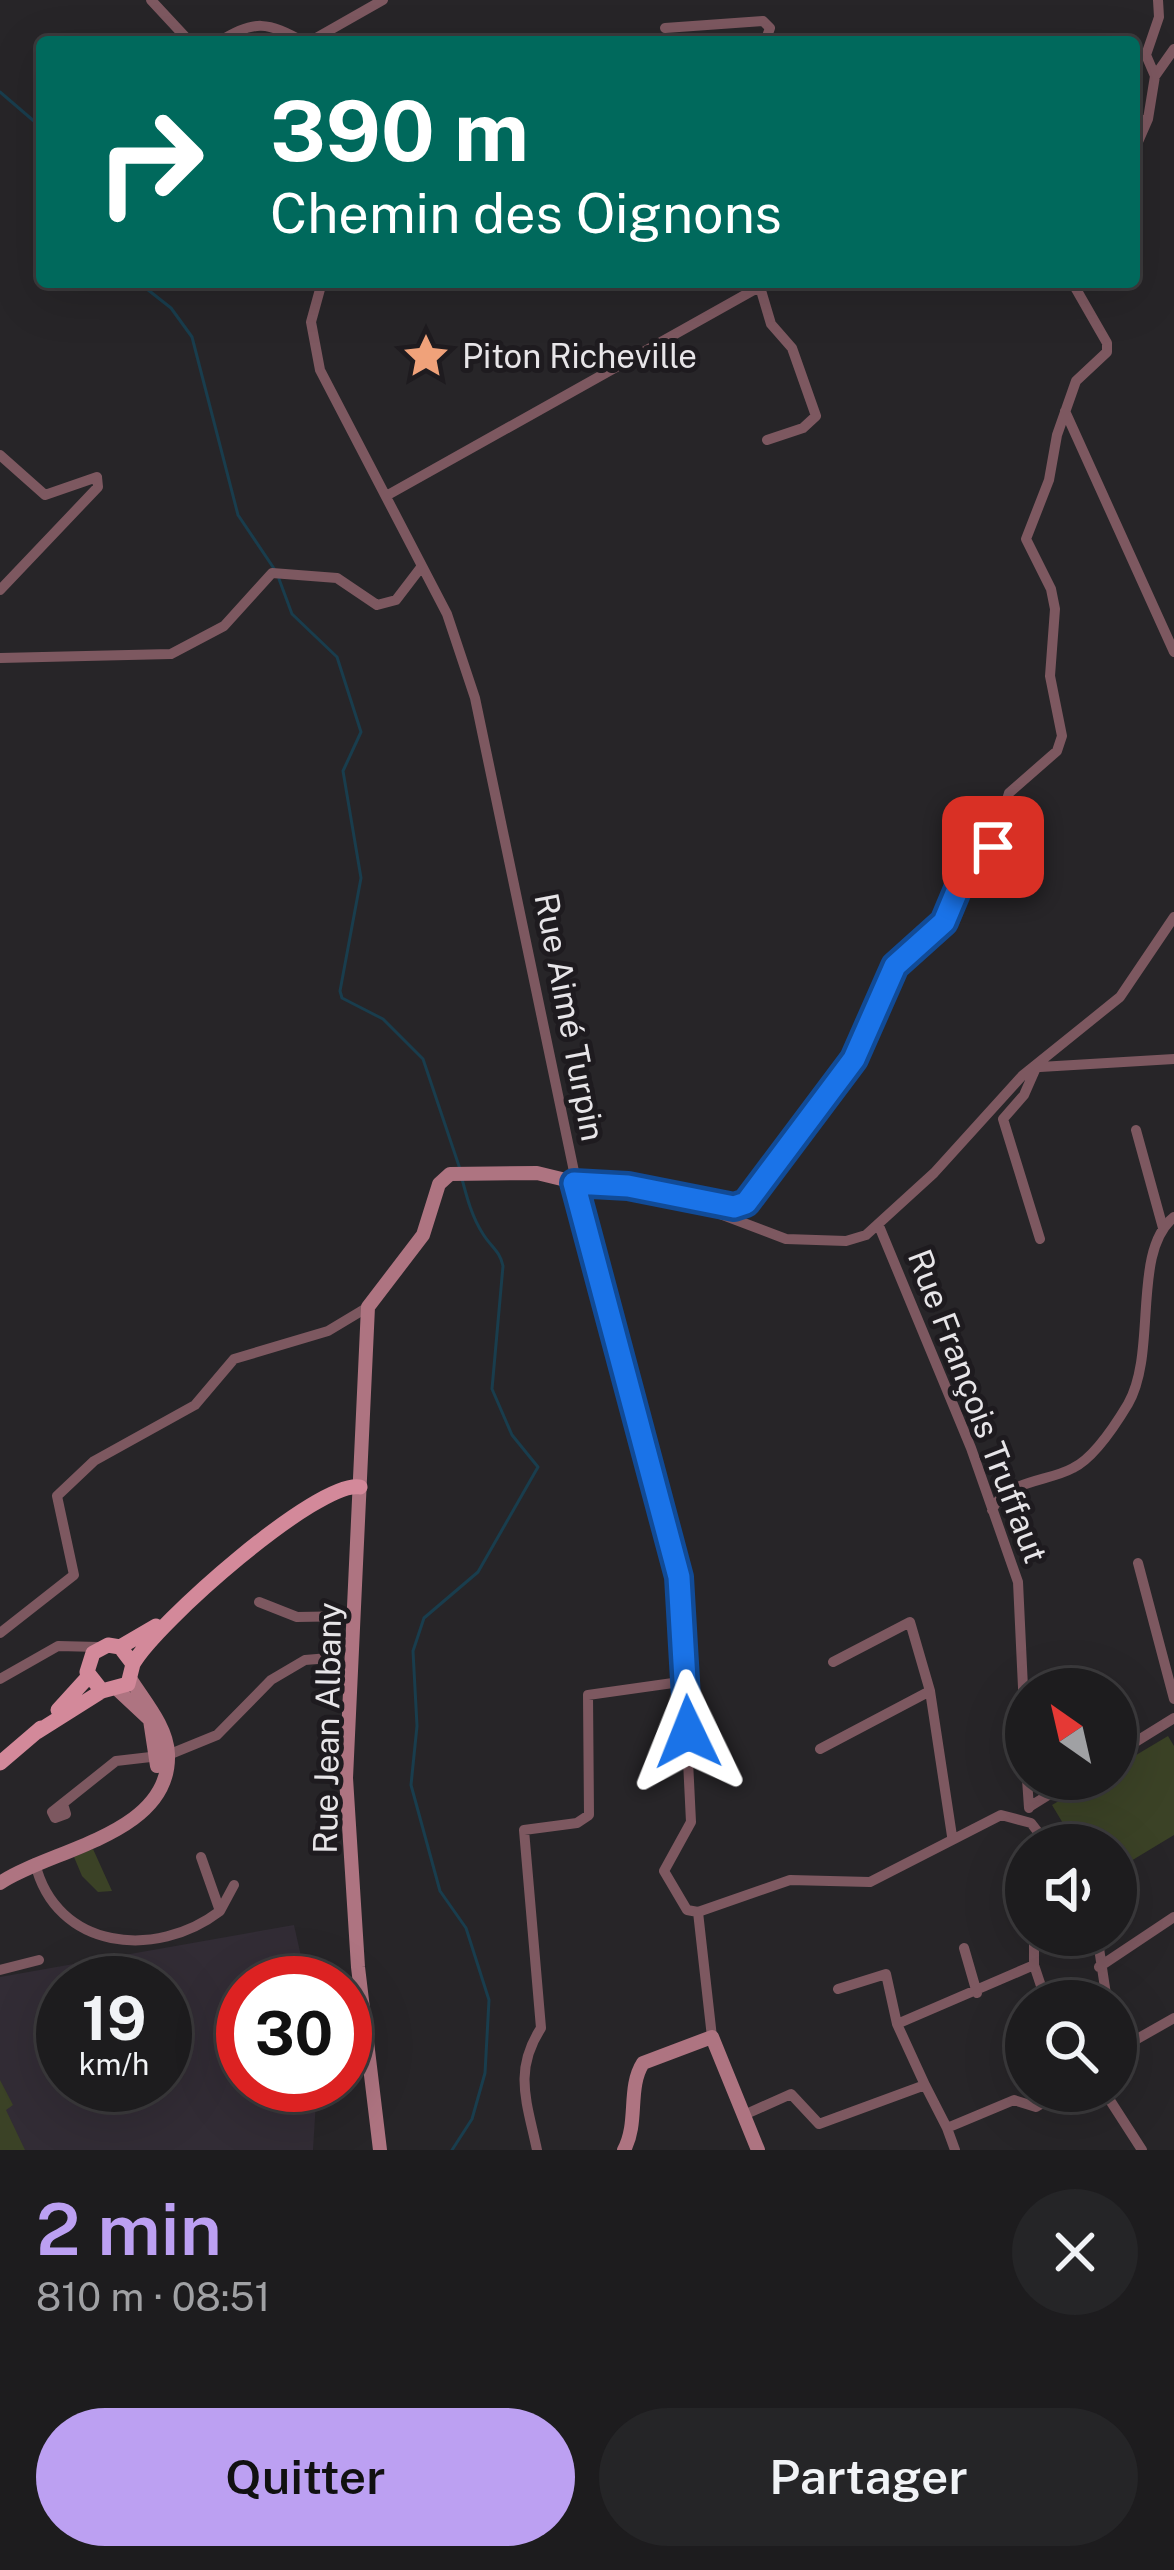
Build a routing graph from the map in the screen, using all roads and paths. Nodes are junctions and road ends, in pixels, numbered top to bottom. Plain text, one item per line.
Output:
1 (151, 0) edge
2 (383, 0) edge
3 (1158, 0) edge
4 (665, 28) dead end
5 (184, 36) edge
6 (229, 36) edge
7 (295, 36) edge
8 (318, 36) edge
9 (767, 36) edge
10 (1174, 49) edge
11 (1155, 76) junction
12 (1148, 119) junction
13 (1140, 121) edge
14 (1140, 137) edge
15 (320, 288) edge
16 (757, 288) edge
17 (765, 288) edge
18 (1075, 288) edge
19 (1065, 411) junction
20 (767, 440) dead end
21 (0, 455) edge
22 (386, 496) junction
23 (422, 566) junction
24 (0, 590) edge
25 (1174, 652) edge
26 (0, 658) edge
27 (1174, 917) edge
28 (1174, 1059) edge
29 (1037, 1067) junction
30 (1136, 1130) dead end
31 (574, 1183) junction
32 (699, 1202) junction
33 (1174, 1217) edge
34 (879, 1226) junction
35 (1162, 1228) junction
36 (1040, 1239) dead end
37 (368, 1306) junction
38 (360, 1486) junction
39 (992, 1510) junction
40 (1138, 1563) dead end
41 (259, 1602) dead end
42 (181, 1611) junction
43 (355, 1616) junction
44 (0, 1634) edge
45 (58, 1646) junction
46 (111, 1647) junction
47 (833, 1662) dead end
48 (1022, 1668) edge
49 (350, 1671) junction
50 (87, 1672) junction
51 (0, 1679) edge
52 (121, 1681) junction
53 (686, 1681) junction
54 (930, 1691) junction
55 (1174, 1699) edge
56 (1174, 1718) edge
57 (37, 1732) junction
58 (1137, 1741) edge
59 (820, 1749) dead end
60 (164, 1755) junction
61 (0, 1763) edge
62 (1029, 1800) edge
63 (1040, 1800) edge
64 (62, 1804) dead end
65 (1029, 1807) junction
66 (1026, 1824) edge
67 (1032, 1824) edge
68 (952, 1836) junction
69 (201, 1857) dead end
70 (35, 1863) junction
71 (0, 1883) edge
72 (233, 1885) dead end
73 (220, 1911) junction
74 (698, 1912) junction
75 (1174, 1917) edge
76 (964, 1948) dead end
77 (1034, 1956) edge
78 (1098, 1956) edge
79 (36, 1961) edge
80 (1034, 1966) junction
81 (1099, 1967) junction
82 (0, 1970) edge
83 (1039, 1980) edge
84 (1102, 1980) edge
85 (838, 1989) dead end
86 (977, 1993) junction
87 (1174, 2018) edge
88 (897, 2024) junction
89 (712, 2038) junction
90 (1137, 2038) edge
91 (925, 2085) junction
92 (1005, 2104) edge
93 (1118, 2112) edge
94 (744, 2115) junction
95 (947, 2128) junction
96 (380, 2150) edge
97 (537, 2150) edge
98 (624, 2150) edge
99 (758, 2150) edge
100 (955, 2150) edge
101 (1142, 2150) edge

1 - 5 street
2 - 8 street
3 - 11 street
4 - 9 street
6 - 7 street
10 - 11 street
11 - 12 street
12 - 13 street
12 - 14 street
15 - 22 street, Rue Aimé Turpin
16 - 22 street
17 - 20 street
18 - 19 street
19 - 25 street
19 - 32 street
21 - 24 street
22 - 23 street, Rue Aimé Turpin
23 - 26 street
23 - 31 street, Rue Aimé Turpin
27 - 29 street
28 - 29 street
29 - 34 street
29 - 36 street
30 - 35 street
31 - 32 street
31 - 37 street
31 - 53 street, Rue Aimé Turpin
32 - 34 street
33 - 35 street
34 - 39 street, Rue François Truffaut
35 - 39 street
37 - 38 street, Rue Jean Albany
37 - 44 street
38 - 42 main road
38 - 43 street, Rue Jean Albany
39 - 48 street, Rue François Truffaut
40 - 55 street
41 - 43 street
42 - 46 main road
42 - 52 main road
43 - 49 street, Rue Jean Albany
45 - 46 street
45 - 50 street
45 - 51 street
46 - 50 main road
46 - 52 main road
47 - 54 street
49 - 60 street
49 - 96 street, Rue Jean Albany
50 - 52 main road
50 - 57 main road
52 - 57 main road
52 - 60 street
53 - 74 street, Rue Aimé Turpin
53 - 97 street
54 - 59 street
54 - 68 street
56 - 58 street
57 - 61 main road
60 - 64 street
60 - 70 street
62 - 65 street
63 - 65 street
65 - 67 street
66 - 68 street
68 - 74 street
69 - 73 street
70 - 71 street
70 - 73 street
72 - 73 street
74 - 89 street
75 - 81 street
76 - 86 street
77 - 80 street
78 - 81 street
79 - 82 street
80 - 83 street
80 - 86 street
81 - 84 street
85 - 88 street
86 - 88 street
87 - 90 street
88 - 91 street
89 - 94 street
89 - 98 street
91 - 94 street
91 - 95 street
92 - 95 street
93 - 101 street
94 - 99 street
95 - 100 street

